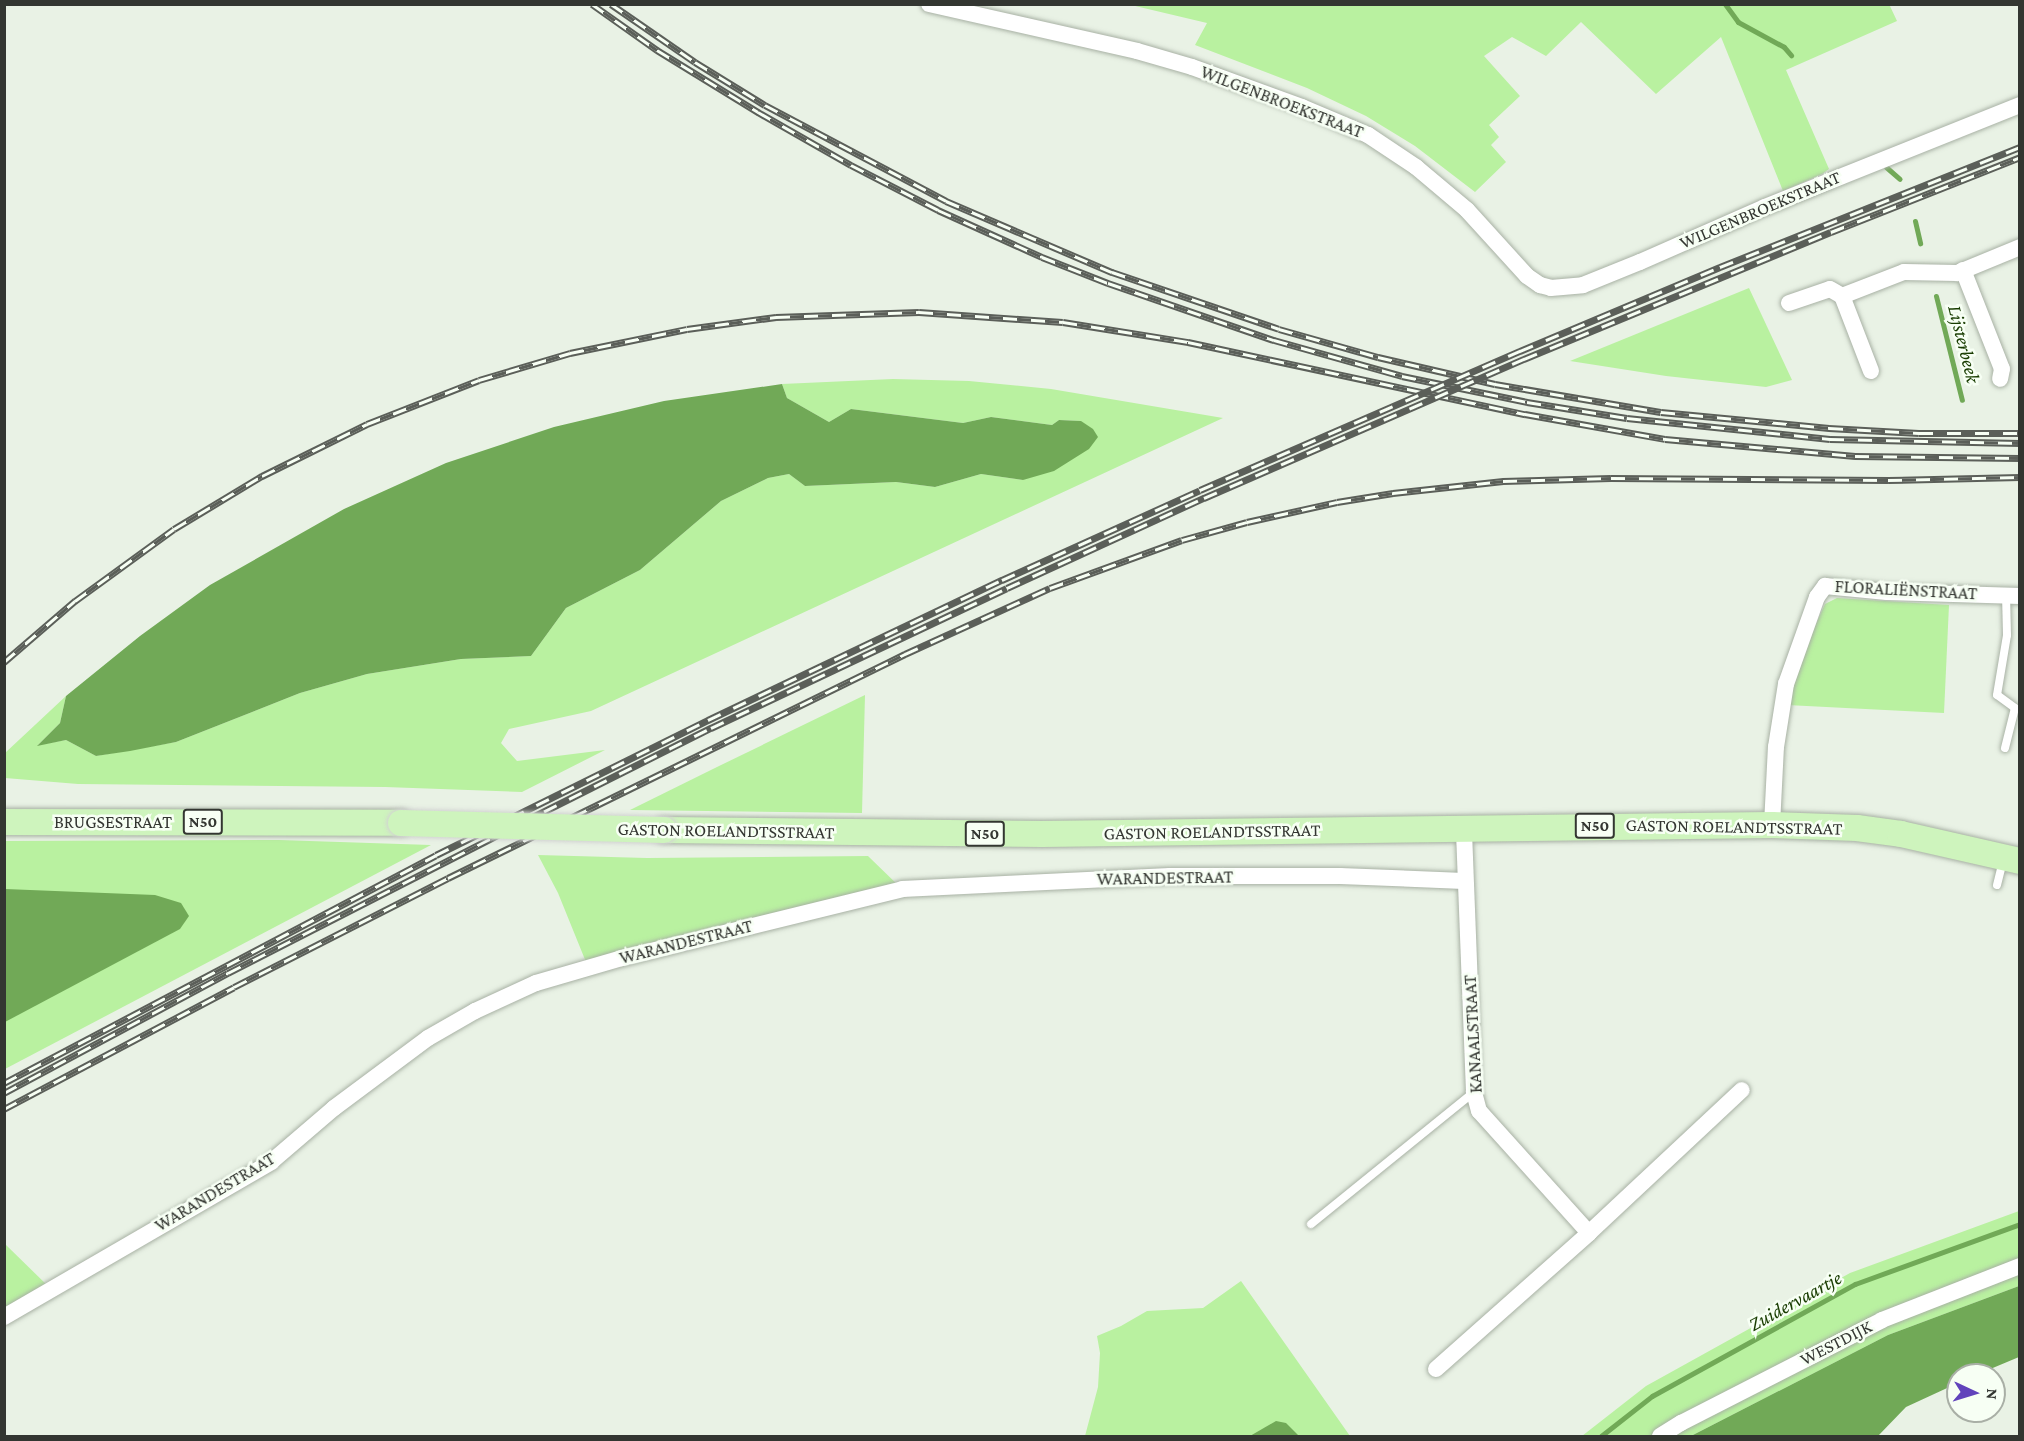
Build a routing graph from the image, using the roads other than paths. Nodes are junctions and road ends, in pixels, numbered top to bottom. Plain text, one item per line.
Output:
1 (929, 4) edge
2 (2019, 105) edge
3 (2019, 247) edge
4 (1963, 270) junction
5 (1842, 296) junction
6 (1789, 303) dead end
7 (1871, 371) dead end
8 (2000, 379) dead end
9 (2013, 596) edge
10 (2005, 748) dead end
11 (4, 822) edge
12 (401, 823) joint
13 (1772, 825) junction
14 (1464, 828) junction
15 (2012, 859) edge
16 (1464, 881) junction
17 (1997, 885) dead end
18 (1742, 1090) dead end
19 (1474, 1092) junction
20 (1311, 1224) dead end
21 (1589, 1233) junction
22 (2019, 1266) edge
23 (4, 1317) edge
24 (1436, 1369) dead end
25 (1660, 1437) edge

1 - 2 street, WILGENBROEKSTRAAT
3 - 4 street
4 - 5 street
4 - 8 street
5 - 6 street
5 - 7 street
9 - 10 lane
9 - 13 street, FLORALIËNSTRAAT
11 - 12 main road, BRUGSESTRAAT / N50
12 - 14 main road, GASTON ROELANDTSSTRAAT / N50, bridge
13 - 14 main road, GASTON ROELANDTSSTRAAT / N50
13 - 15 main road, GASTON ROELANDTSSTRAAT / N50
14 - 16 street, KANAALSTRAAT
15 - 17 lane
16 - 19 street, KANAALSTRAAT
16 - 23 street, WARANDESTRAAT
18 - 21 street
19 - 20 lane
19 - 21 street, KANAALSTRAAT
21 - 24 street
22 - 25 street, WESTDIJK

